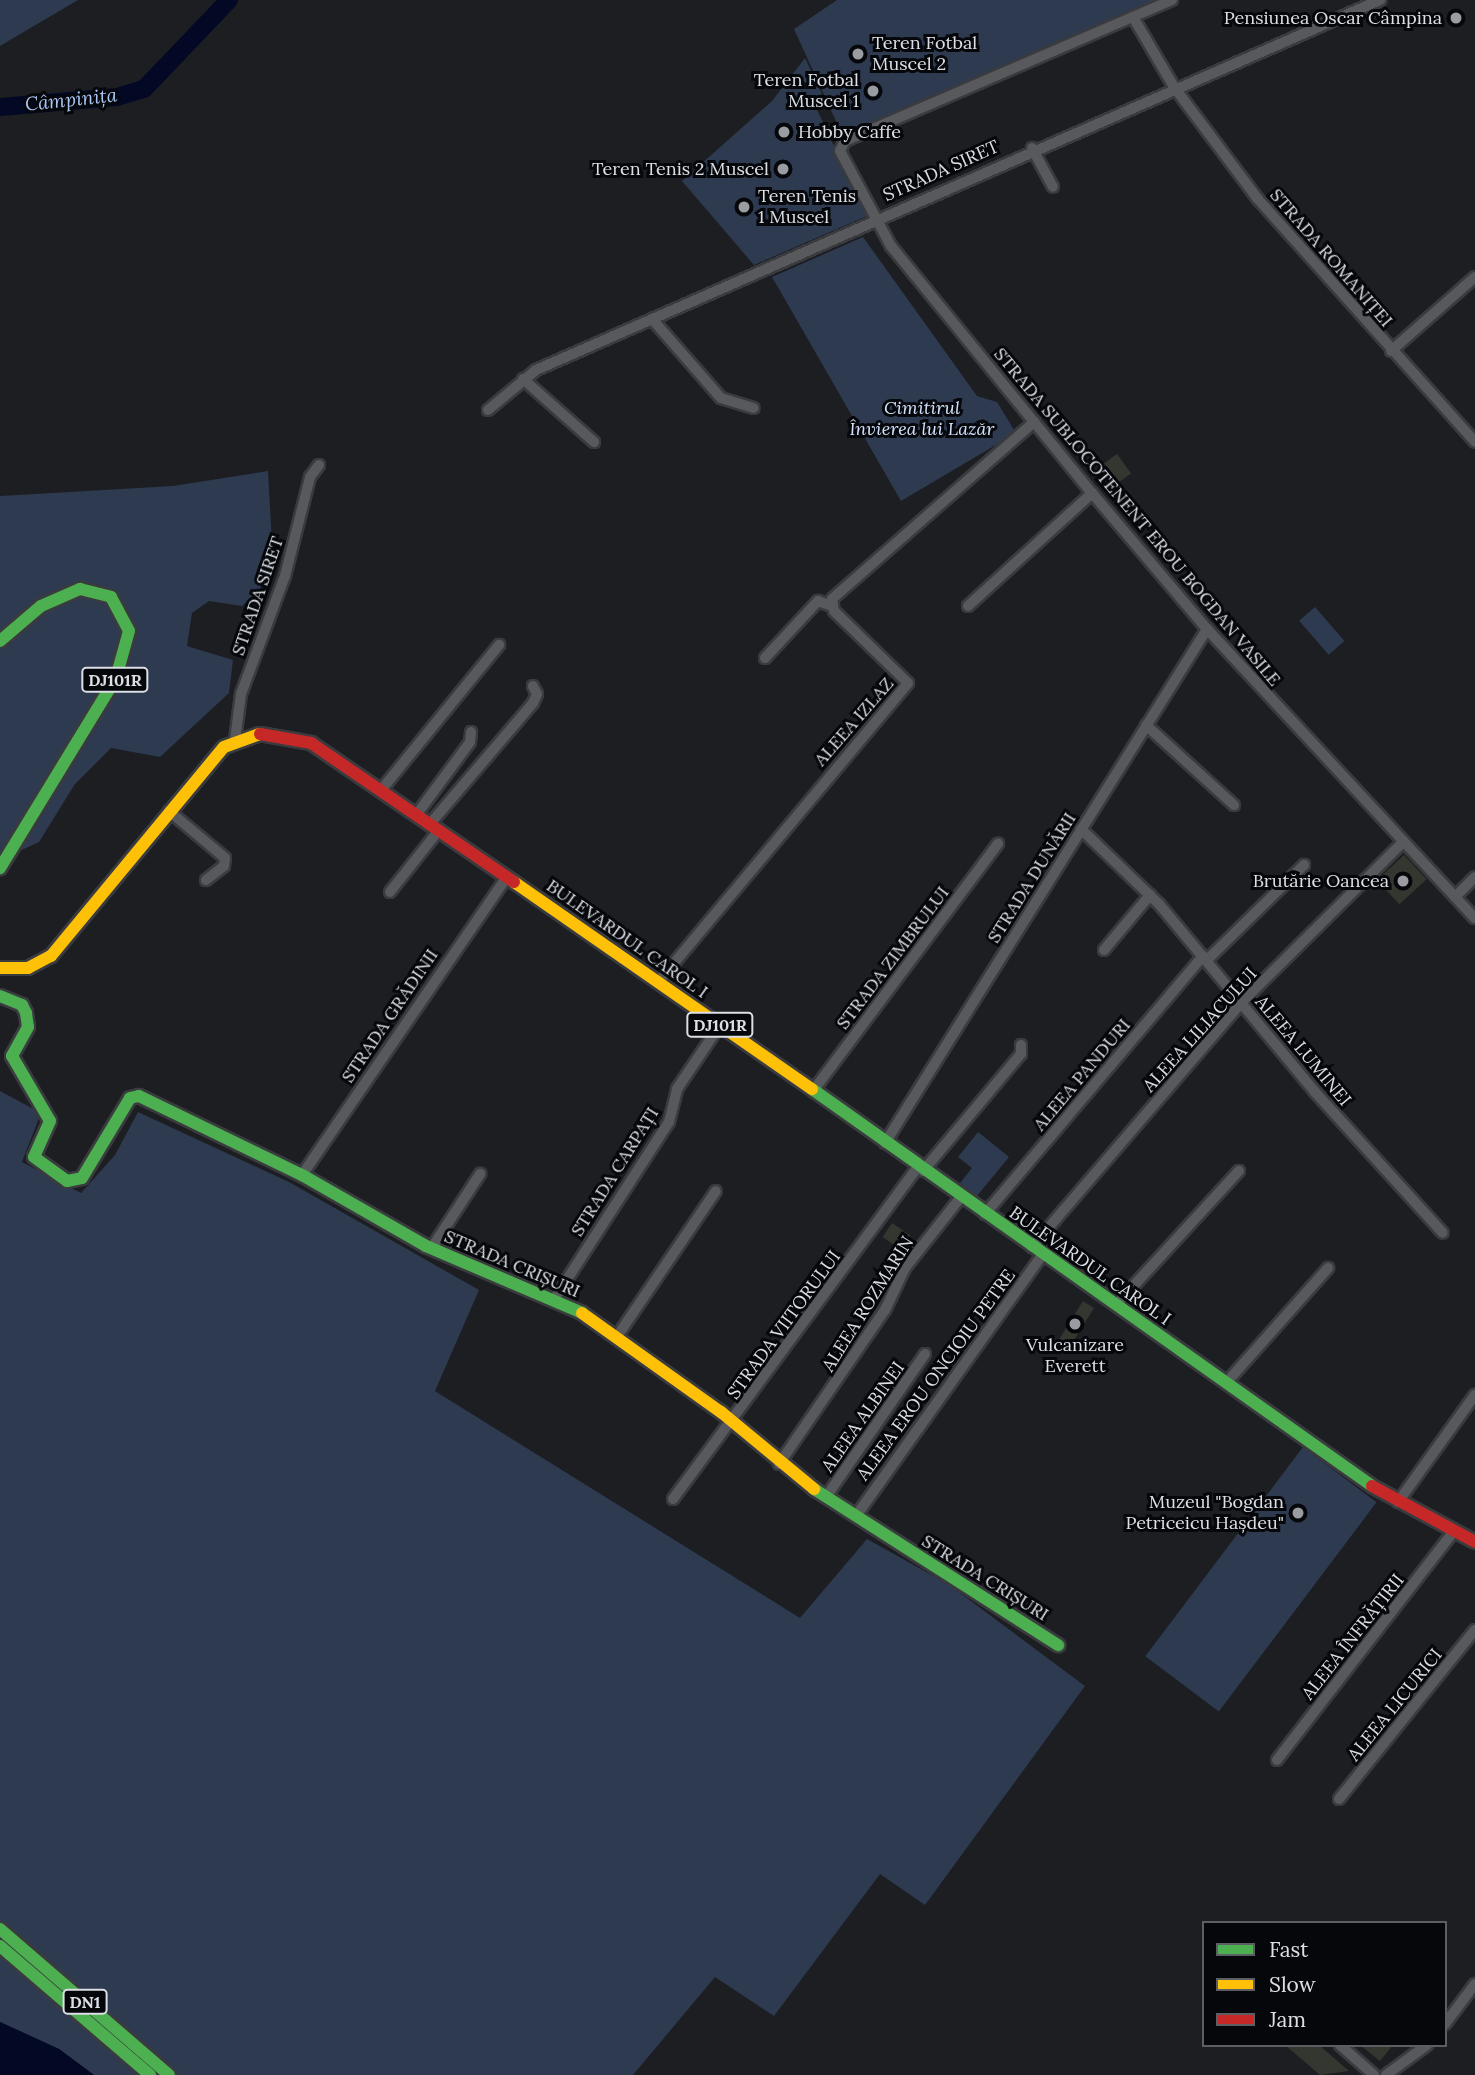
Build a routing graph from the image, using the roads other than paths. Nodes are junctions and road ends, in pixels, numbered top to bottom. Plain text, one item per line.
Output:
1 (1172, 0) edge
2 (1380, 0) edge
3 (1133, 17) junction
4 (1174, 87) junction
5 (1032, 148) junction
6 (1053, 187) dead end
7 (874, 218) junction
8 (1475, 277) edge
9 (652, 319) junction
10 (1391, 351) junction
11 (523, 379) junction
12 (754, 408) dead end
13 (488, 410) dead end
14 (1034, 422) junction
15 (594, 442) dead end
16 (1475, 442) edge
17 (319, 465) dead end
18 (1092, 493) junction
19 (832, 606) junction
20 (968, 606) dead end
21 (1207, 629) junction
22 (0, 641) edge
23 (499, 645) dead end
24 (765, 658) dead end
25 (533, 686) dead end
26 (1146, 725) junction
27 (471, 732) dead end
28 (235, 740) junction
29 (382, 789) junction
30 (1234, 805) dead end
31 (169, 811) junction
32 (417, 814) junction
33 (435, 827) junction
34 (1081, 829) junction
35 (1402, 843) junction
36 (998, 844) dead end
37 (1304, 865) dead end
38 (0, 868) edge
39 (507, 877) junction
40 (1475, 877) edge
41 (206, 880) dead end
42 (390, 892) dead end
43 (1150, 895) junction
44 (1455, 897) junction
45 (1475, 918) edge
46 (1104, 950) dead end
47 (1205, 958) junction
48 (0, 968) edge
49 (659, 981) junction
50 (0, 996) edge
51 (1242, 1002) junction
52 (720, 1025) junction
53 (1021, 1045) dead end
54 (813, 1091) junction
55 (885, 1143) junction
56 (921, 1169) junction
57 (1239, 1171) dead end
58 (480, 1174) dead end
59 (302, 1175) junction
60 (716, 1191) dead end
61 (960, 1198) junction
62 (985, 1214) junction
63 (1443, 1233) dead end
64 (431, 1248) junction
65 (1038, 1250) junction
66 (1328, 1268) dead end
67 (555, 1298) junction
68 (1116, 1305) junction
69 (618, 1335) junction
70 (925, 1354) dead end
71 (1226, 1382) junction
72 (1475, 1395) edge
73 (733, 1422) junction
74 (779, 1464) junction
75 (826, 1497) junction
76 (673, 1499) dead end
77 (1398, 1502) junction
78 (856, 1516) junction
79 (1453, 1532) junction
80 (1473, 1538) edge
81 (1475, 1630) edge
82 (1058, 1645) dead end
83 (1277, 1760) dead end
84 (1339, 1799) dead end
85 (0, 1930) edge
86 (0, 1946) edge
87 (1475, 1984) edge
88 (1447, 2021) edge
89 (1342, 2047) edge
90 (1424, 2047) edge
91 (150, 2075) edge
92 (169, 2075) edge
93 (1374, 2075) edge
94 (1386, 2075) edge

1 - 3 street
2 - 4 street, STRADA SIRET
3 - 4 street, STRADA ROMANIȚEI
3 - 7 street, STRADA SUBLOCOTENENT EROU BOGDAN VASILE
4 - 5 street, STRADA SIRET
4 - 10 street, STRADA ROMANIȚEI
5 - 6 street
5 - 7 street, STRADA SIRET
7 - 9 street, STRADA SIRET
7 - 14 street, STRADA SUBLOCOTENENT EROU BOGDAN VASILE
8 - 10 street
9 - 11 street, STRADA SIRET
9 - 12 street
10 - 16 street, STRADA ROMANIȚEI
11 - 13 street, STRADA SIRET
11 - 15 street
14 - 18 street, STRADA SUBLOCOTENENT EROU BOGDAN VASILE
14 - 19 street
17 - 28 street, STRADA SIRET
18 - 20 street
18 - 21 street, STRADA SUBLOCOTENENT EROU BOGDAN VASILE
19 - 24 street
19 - 49 street, ALEEA IZLAZ
21 - 26 street, STRADA DUNĂRII
21 - 35 street, STRADA SUBLOCOTENENT EROU BOGDAN VASILE
22 - 38 main road, DJ101R
23 - 29 street
25 - 33 street
26 - 30 street
26 - 34 street, STRADA DUNĂRII
27 - 32 street
28 - 29 main road, BULEVARDUL CAROL I / DJ101R
28 - 31 main road, BULEVARDUL CAROL I / DJ101R
29 - 32 main road, BULEVARDUL CAROL I / DJ101R
31 - 41 street
31 - 48 main road, BULEVARDUL CAROL I / DJ101R
32 - 33 main road, BULEVARDUL CAROL I / DJ101R
33 - 39 main road, BULEVARDUL CAROL I / DJ101R
33 - 42 street
34 - 43 street, ALEEA LUMINEI
34 - 55 street, STRADA DUNĂRII
35 - 44 street, STRADA SUBLOCOTENENT EROU BOGDAN VASILE
35 - 51 street, ALEEA LILIACULUI
36 - 54 street, STRADA ZIMBRULUI
37 - 47 street, ALEEA PANDURI
39 - 49 main road, BULEVARDUL CAROL I / DJ101R
39 - 59 street, STRADA GRĂDINII
40 - 44 street
43 - 46 street
43 - 47 street, ALEEA LUMINEI
44 - 45 street, STRADA SUBLOCOTENENT EROU BOGDAN VASILE
47 - 51 street, ALEEA LUMINEI
47 - 62 street, ALEEA PANDURI
49 - 52 main road, BULEVARDUL CAROL I / DJ101R
50 - 59 main road, STRADA CRIȘURI
51 - 63 street, ALEEA LUMINEI
51 - 65 street, ALEEA LILIACULUI
52 - 54 main road, BULEVARDUL CAROL I / DJ101R
52 - 67 street, STRADA CARPAȚI
53 - 56 street, STRADA VIITORULUI
54 - 55 main road, BULEVARDUL CAROL I / DJ101R
55 - 56 main road, BULEVARDUL CAROL I / DJ101R
56 - 61 main road, BULEVARDUL CAROL I / DJ101R
56 - 73 street, STRADA VIITORULUI
57 - 68 street
58 - 64 street
59 - 64 main road, STRADA CRIȘURI
60 - 69 street
61 - 62 main road, BULEVARDUL CAROL I / DJ101R
61 - 74 street, ALEEA ROZMARIN
62 - 65 main road, BULEVARDUL CAROL I / DJ101R
64 - 67 main road, STRADA CRIȘURI
65 - 68 main road, BULEVARDUL CAROL I / DJ101R
65 - 78 street, ALEEA EROU ONCIOIU PETRE
66 - 71 street
67 - 69 main road, STRADA CRIȘURI
68 - 71 main road, BULEVARDUL CAROL I / DJ101R
69 - 73 main road, STRADA CRIȘURI
70 - 75 street, ALEEA ALBINEI
71 - 77 main road, BULEVARDUL CAROL I / DJ101R
72 - 77 street
73 - 74 main road, STRADA CRIȘURI
73 - 76 street, STRADA VIITORULUI
74 - 75 main road, STRADA CRIȘURI
75 - 78 main road, STRADA CRIȘURI
77 - 79 main road, BULEVARDUL CAROL I / DJ101R
78 - 82 main road, STRADA CRIȘURI
79 - 80 main road, BULEVARDUL CAROL I / DJ101R
79 - 83 street, ALEEA ÎNFRĂȚIRII
81 - 84 street, ALEEA LICURICI
85 - 92 main road, DN1
86 - 91 main road, DN1
87 - 88 street
89 - 93 street
90 - 94 street

